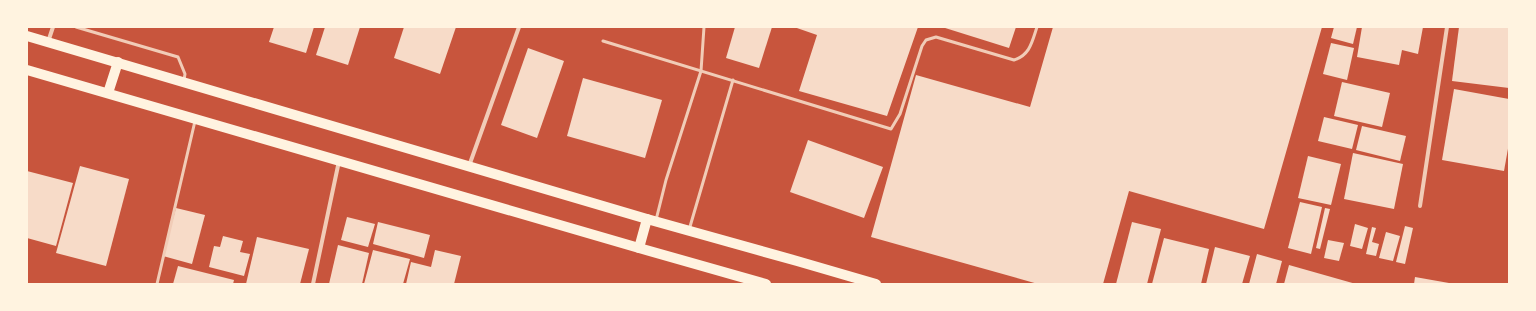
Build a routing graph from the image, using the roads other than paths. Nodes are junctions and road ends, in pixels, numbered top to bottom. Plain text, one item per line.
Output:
1 (53, 27) edge
2 (76, 27) edge
3 (519, 27) edge
4 (704, 27) edge
5 (1037, 27) edge
6 (1447, 27) edge
7 (27, 36) edge
8 (603, 40) dead end
9 (48, 42) junction
10 (118, 62) junction
11 (27, 70) edge
12 (701, 71) junction
13 (733, 80) junction
14 (183, 81) junction
15 (108, 93) junction
16 (196, 120) junction
17 (339, 161) junction
18 (469, 166) junction
19 (1420, 206) dead end
20 (652, 220) junction
21 (689, 230) junction
22 (638, 248) junction
23 (157, 284) edge
24 (313, 284) edge
25 (766, 284) edge
26 (876, 284) edge

1 - 9 street
2 - 14 lane
3 - 18 street
4 - 12 lane
5 - 13 lane
6 - 19 street
7 - 9 main road
8 - 12 lane
9 - 10 main road
10 - 14 main road
10 - 15 main road
11 - 15 main road
12 - 13 lane
12 - 20 lane
13 - 21 lane
14 - 18 main road
15 - 16 main road
16 - 17 main road
16 - 23 lane
17 - 22 main road
17 - 24 street
18 - 20 main road
20 - 21 main road
20 - 22 main road
21 - 26 main road
22 - 25 main road

